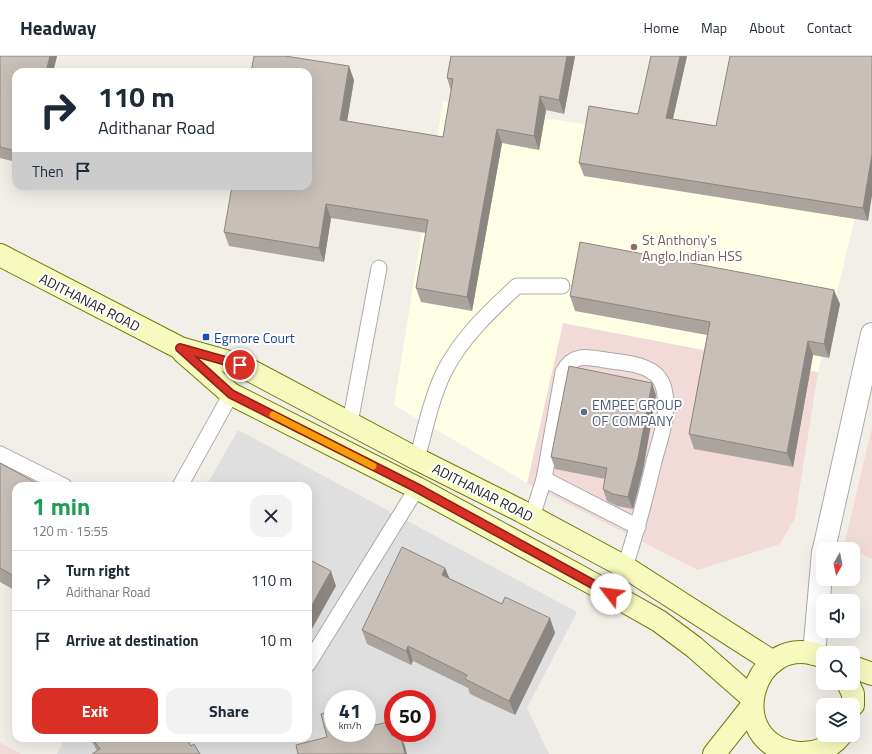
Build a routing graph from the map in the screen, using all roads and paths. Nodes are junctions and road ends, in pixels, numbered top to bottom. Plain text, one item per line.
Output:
1 (0, 256) edge
2 (379, 268) dead end
3 (562, 286) dead end
4 (872, 334) edge
5 (180, 348) junction
6 (231, 394) junction
7 (350, 423) junction
8 (0, 454) edge
9 (417, 459) junction
10 (544, 479) junction
11 (56, 482) edge
12 (182, 482) edge
13 (417, 488) junction
14 (532, 517) junction
15 (638, 527) junction
16 (826, 542) edge
17 (625, 567) junction
18 (822, 586) edge
19 (820, 646) edge
20 (816, 656) edge
21 (312, 658) edge
22 (773, 662) junction
23 (860, 670) edge
24 (872, 674) edge
25 (752, 702) junction
26 (835, 742) edge
27 (714, 754) edge

1 - 5 main road, ADITHANAR ROAD
2 - 7 lane
3 - 9 lane
4 - 16 street
5 - 6 main road, ADITHANAR ROAD
5 - 7 main road, ADITHANAR ROAD
6 - 12 lane
6 - 13 main road, ADITHANAR ROAD
7 - 9 main road, ADITHANAR ROAD
8 - 11 lane
9 - 14 main road, ADITHANAR ROAD
10 - 14 lane
10 - 15 lane
10 - 15 lane
13 - 21 lane
13 - 25 main road, ADITHANAR ROAD
14 - 17 main road, ADITHANAR ROAD
15 - 17 lane
17 - 22 main road, ADITHANAR ROAD
18 - 19 street
20 - 22 main road
22 - 25 main road
23 - 24 main road
25 - 26 main road
25 - 27 main road

